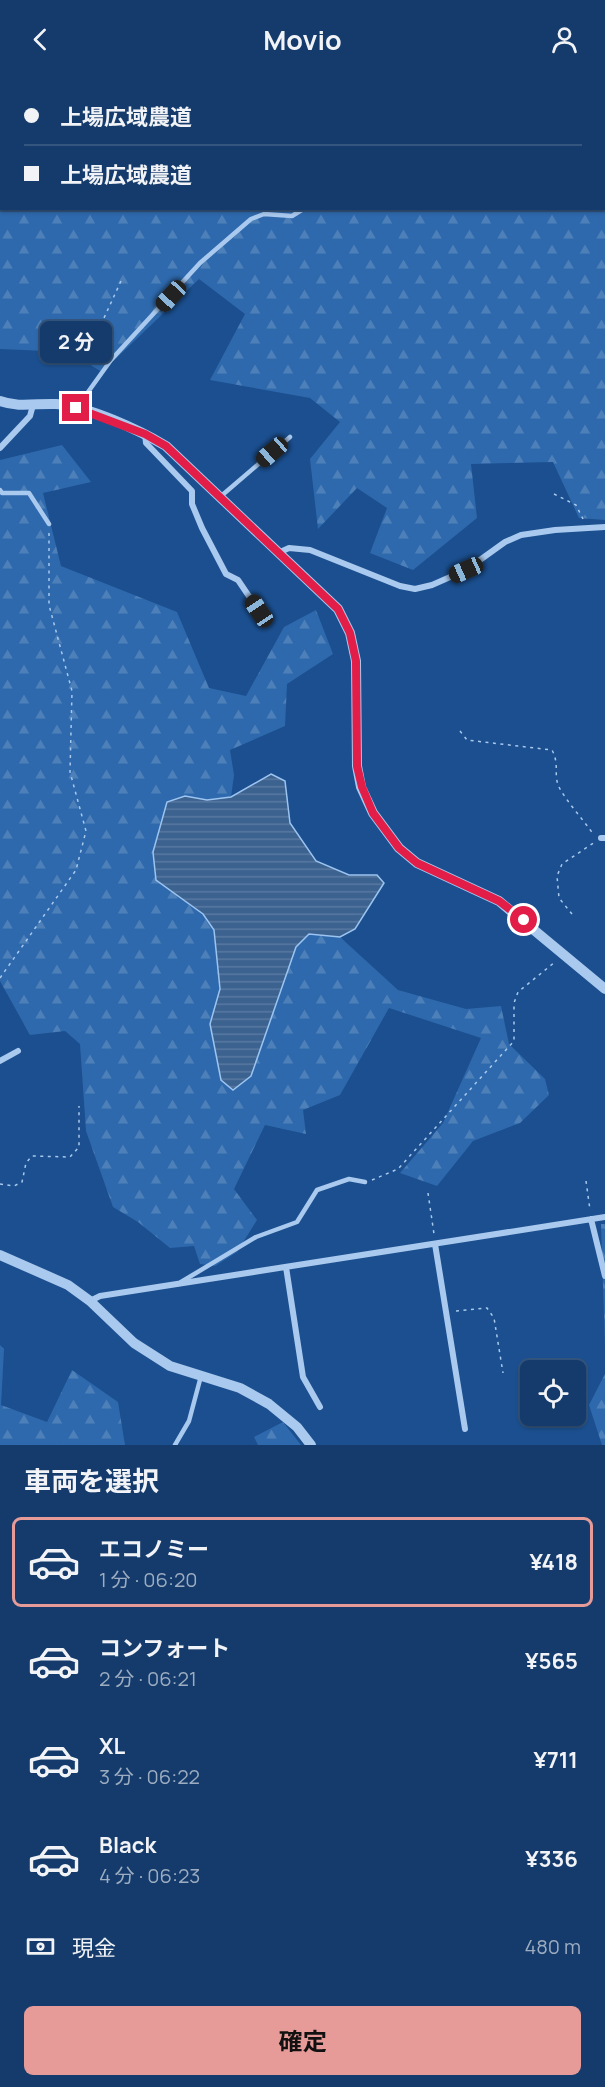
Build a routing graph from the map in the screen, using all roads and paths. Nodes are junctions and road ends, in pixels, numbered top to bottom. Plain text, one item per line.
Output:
1 (302, 210) edge
2 (121, 281) dead end
3 (111, 360) junction
4 (0, 401) edge
5 (33, 405) junction
6 (76, 408) junction
7 (145, 434) junction
8 (290, 437) dead end
9 (0, 448) edge
10 (0, 490) edge
11 (554, 494) dead end
12 (220, 497) junction
13 (49, 524) joint
14 (605, 527) edge
15 (588, 528) junction
16 (278, 553) junction
17 (259, 611) dead end
18 (460, 731) dead end
19 (603, 838) edge
20 (572, 914) dead end
21 (563, 955) junction
22 (0, 978) edge
23 (605, 989) edge
24 (18, 1051) dead end
25 (0, 1061) edge
26 (79, 1106) dead end
27 (586, 1181) dead end
28 (365, 1182) joint
29 (0, 1184) edge
30 (428, 1193) dead end
31 (605, 1217) edge
32 (591, 1219) junction
33 (435, 1244) junction
34 (0, 1255) edge
35 (286, 1267) junction
36 (605, 1276) edge
37 (176, 1284) junction
38 (90, 1301) junction
39 (446, 1312) junction
40 (502, 1373) dead end
41 (201, 1376) junction
42 (320, 1407) dead end
43 (465, 1429) dead end
44 (175, 1445) edge
45 (311, 1445) edge

1 - 3 lane
2 - 3 path
3 - 6 lane
4 - 5 street
5 - 6 street
5 - 9 street
6 - 7 street
7 - 12 street
7 - 17 street
8 - 12 lane
10 - 13 lane
11 - 15 path
12 - 16 street
13 - 22 path
14 - 15 street
15 - 16 street
16 - 21 street
18 - 19 path
19 - 20 path
21 - 23 street
21 - 28 path
24 - 25 street
26 - 29 path
27 - 32 path
28 - 37 lane
30 - 33 path
31 - 32 street
32 - 33 street
32 - 36 street
33 - 35 street
33 - 39 street
34 - 38 street
35 - 37 street
35 - 42 street
37 - 38 street
38 - 41 street
39 - 40 path
39 - 43 street
41 - 44 lane
41 - 45 street

